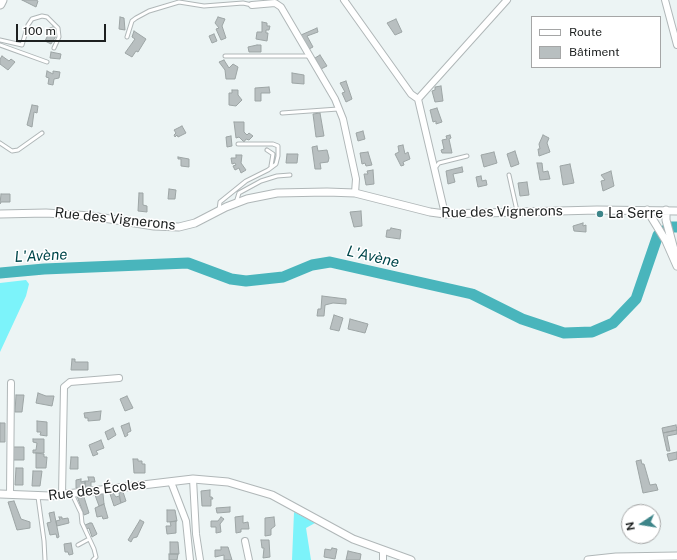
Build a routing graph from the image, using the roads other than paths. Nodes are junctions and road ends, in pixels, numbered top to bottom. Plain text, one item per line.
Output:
1 (2, 0) edge
2 (344, 0) edge
3 (506, 0) edge
4 (665, 0) edge
5 (189, 2) edge
6 (0, 4) edge
7 (252, 5) joint
8 (127, 37) dead end
9 (0, 40) edge
10 (0, 45) edge
11 (677, 45) edge
12 (54, 48) dead end
13 (225, 56) dead end
14 (311, 57) junction
15 (47, 62) dead end
16 (418, 99) junction
17 (340, 108) junction
18 (282, 113) dead end
19 (42, 132) dead end
20 (0, 143) edge
21 (238, 144) dead end
22 (267, 150) dead end
23 (468, 156) dead end
24 (271, 167) junction
25 (434, 168) junction
26 (290, 175) dead end
27 (508, 175) dead end
28 (355, 193) junction
29 (236, 203) junction
30 (219, 210) junction
31 (647, 210) junction
32 (666, 210) junction
33 (677, 211) edge
34 (517, 213) junction
35 (0, 214) edge
36 (445, 214) junction
37 (669, 240) junction
38 (677, 259) edge
39 (677, 266) edge
40 (119, 378) dead end
41 (10, 383) dead end
42 (193, 479) junction
43 (172, 482) junction
44 (0, 494) edge
45 (10, 494) junction
46 (72, 494) junction
47 (62, 495) junction
48 (38, 497) junction
49 (89, 538) junction
50 (245, 541) dead end
51 (78, 545) dead end
52 (383, 551) junction
53 (677, 556) edge
54 (662, 558) edge
55 (45, 560) edge
56 (93, 560) edge
57 (190, 560) edge
58 (200, 560) edge
59 (249, 560) edge
60 (383, 560) edge
61 (412, 560) edge
62 (588, 560) edge

1 - 6 main road
2 - 16 street
3 - 16 street
4 - 11 street
5 - 7 lane
5 - 8 lane
7 - 14 street
9 - 12 lane
10 - 15 lane
13 - 14 lane
14 - 17 street
16 - 25 street
17 - 18 lane
17 - 28 street
19 - 20 lane
21 - 24 lane
22 - 24 lane
23 - 25 lane
24 - 30 lane
25 - 36 street
26 - 29 lane
27 - 34 lane
28 - 29 street, Rue des Vignerons
28 - 36 street, Rue des Vignerons
29 - 30 street, Rue des Vignerons
30 - 35 street, Rue des Vignerons
31 - 32 street, Rue des Vignerons
31 - 34 street, Rue des Vignerons
31 - 37 street
32 - 33 street, Rue des Vignerons
32 - 37 street
34 - 36 street, Rue des Vignerons
37 - 38 street
37 - 39 street
40 - 47 street
41 - 45 street
42 - 43 street, Rue des Écoles
42 - 52 street, Rue des Écoles
42 - 58 street
43 - 46 street, Rue des Écoles
43 - 57 street
44 - 45 street, Rue des Écoles
45 - 48 street, Rue des Écoles
46 - 47 street, Rue des Écoles
46 - 49 lane
47 - 48 street, Rue des Écoles
48 - 55 lane
49 - 51 lane
49 - 56 lane
50 - 59 street
52 - 60 street
52 - 61 street, Rue des Écoles
53 - 54 street
54 - 62 street

